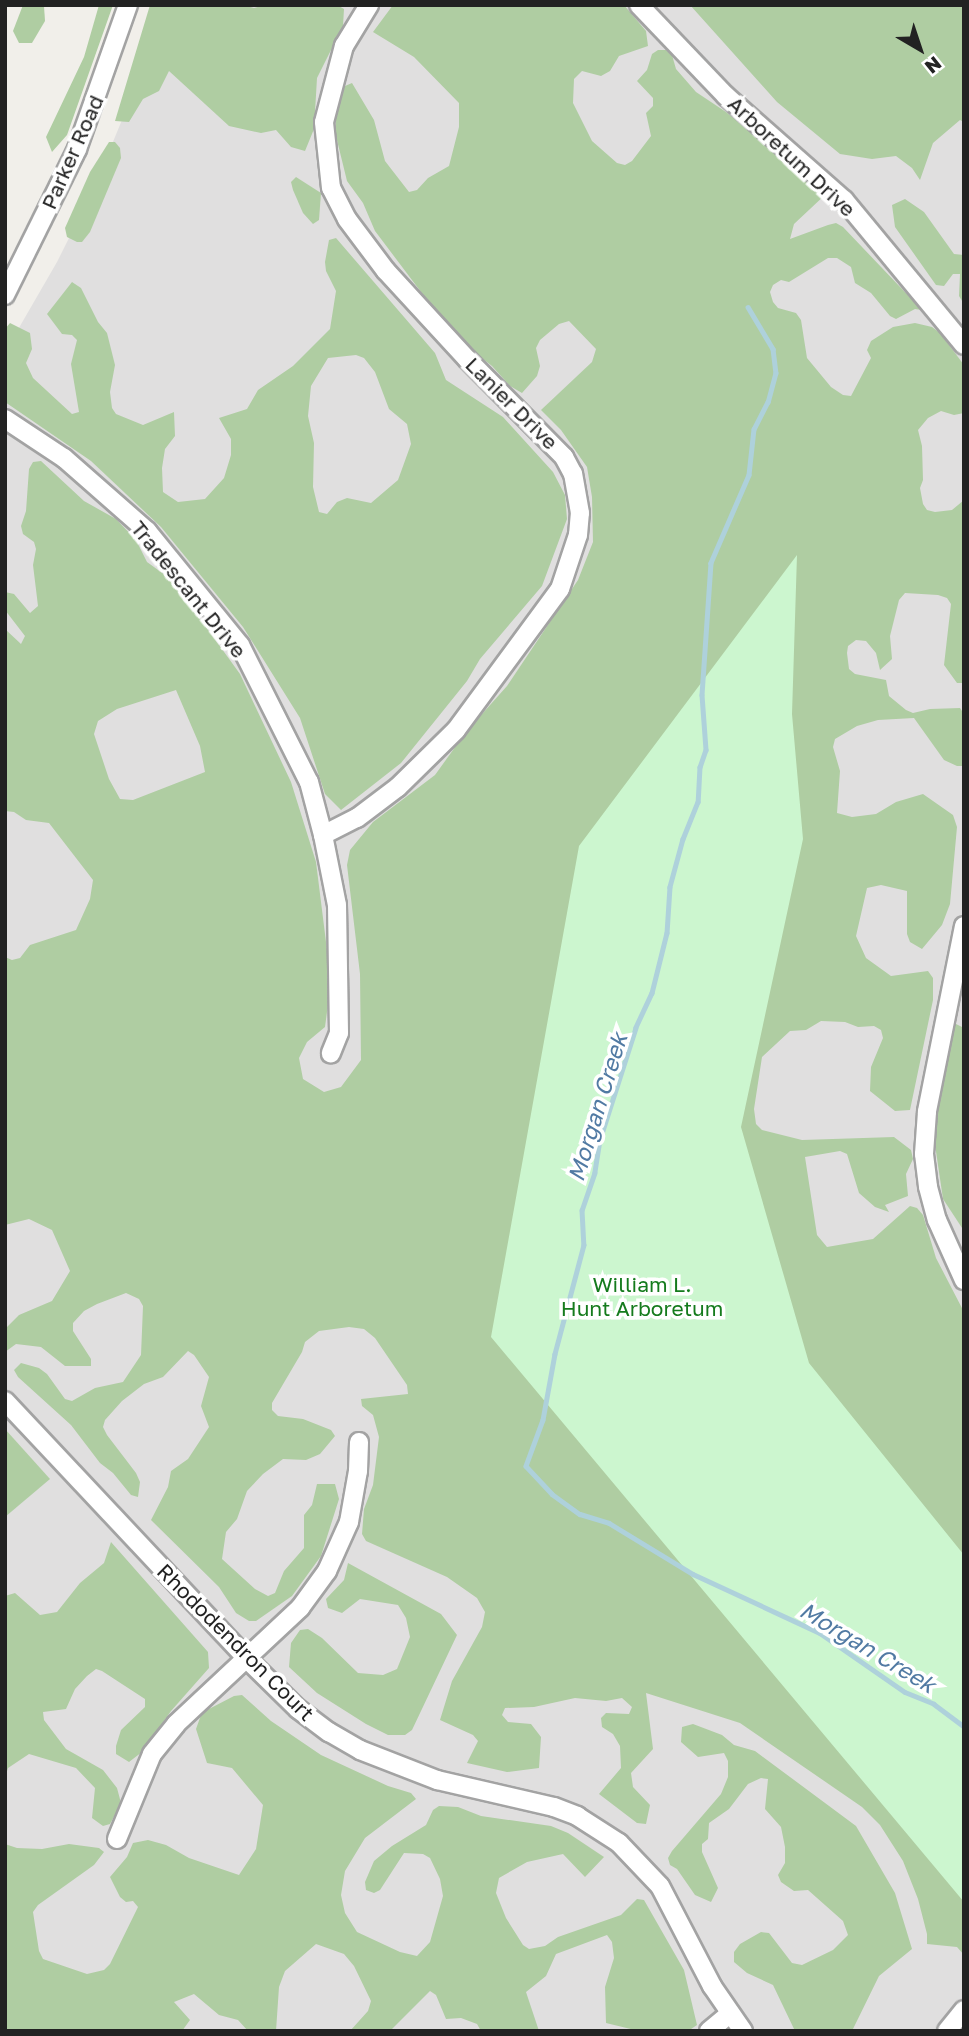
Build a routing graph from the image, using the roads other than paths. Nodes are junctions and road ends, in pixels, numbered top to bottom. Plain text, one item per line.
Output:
1 (128, 5) edge
2 (369, 5) edge
3 (639, 5) edge
4 (11, 266) edge
5 (5, 295) edge
6 (964, 345) edge
7 (5, 419) edge
8 (323, 835) junction
9 (964, 926) edge
10 (331, 1053) dead end
11 (964, 1280) edge
12 (5, 1401) edge
13 (359, 1442) dead end
14 (245, 1657) junction
15 (117, 1839) dead end
16 (964, 2010) edge
17 (729, 2014) junction
18 (709, 2031) edge
19 (743, 2031) edge
20 (947, 2031) edge

1 - 4 street, Parker Road
2 - 8 street, Lanier Drive
3 - 6 street, Arboretum Drive
4 - 5 street, Parker Road
7 - 8 street, Tradescant Drive
8 - 10 street, Tradescant Drive
9 - 11 street
12 - 14 street, Rhododendron Court
13 - 14 street
14 - 15 street
14 - 17 street, Rhododendron Court
16 - 20 street
17 - 18 street
17 - 19 street, Rhododendron Court

